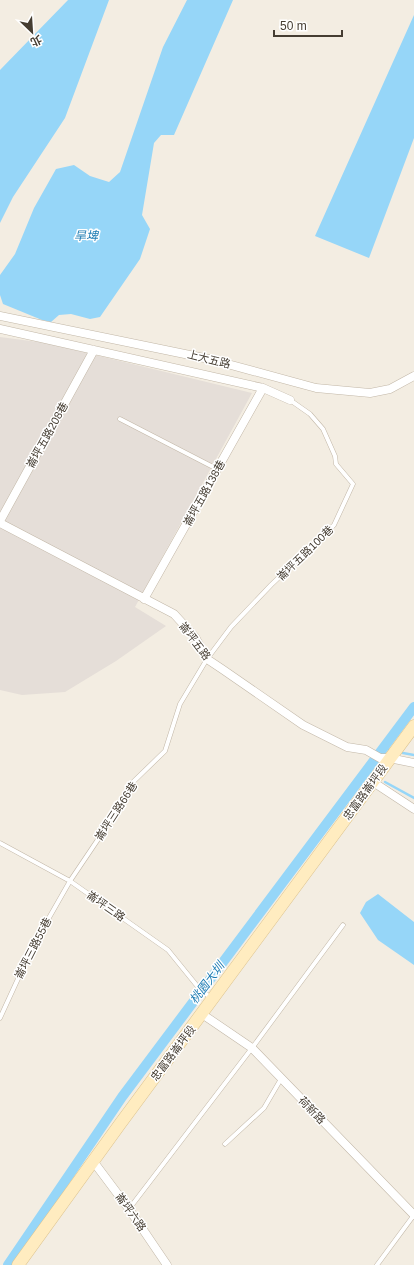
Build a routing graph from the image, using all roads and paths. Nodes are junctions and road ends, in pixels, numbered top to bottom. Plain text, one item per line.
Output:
1 (0, 316) edge
2 (0, 329) edge
3 (94, 350) junction
4 (414, 376) edge
5 (263, 388) junction
6 (290, 400) joint
7 (120, 419) dead end
8 (217, 469) junction
9 (0, 522) edge
10 (144, 599) junction
11 (207, 659) junction
12 (414, 726) edge
13 (385, 758) junction
14 (414, 763) edge
15 (373, 782) junction
16 (414, 809) edge
17 (0, 843) edge
18 (70, 881) junction
19 (343, 925) dead end
20 (211, 998) junction
21 (202, 1014) junction
22 (0, 1018) edge
23 (252, 1048) junction
24 (281, 1079) junction
25 (225, 1144) dead end
26 (93, 1161) junction
27 (129, 1209) junction
28 (414, 1215) edge
29 (18, 1265) edge
30 (167, 1265) edge
31 (377, 1265) edge

1 - 4 street, 上大五路
2 - 3 street
3 - 5 street
3 - 9 street, 崙坪五路208巷
5 - 6 street
5 - 8 street, 崙坪五路138巷
6 - 11 lane, 崙坪五路100巷
7 - 8 lane
8 - 10 street, 崙坪五路138巷
9 - 10 street, 崙坪五路
10 - 11 street, 崙坪五路
11 - 13 street, 崙坪五路
11 - 18 lane, 崙坪三路66巷
12 - 13 street, 忠富路崙坪段
13 - 14 street
13 - 15 street, 忠富路崙坪段
15 - 16 street
15 - 20 street, 忠富路崙坪段
17 - 18 lane, 崙坪三路
18 - 20 lane, 崙坪三路
18 - 22 lane, 崙坪三路55巷
19 - 23 lane
20 - 21 street, 忠富路崙坪段
21 - 23 street, 荷新路
21 - 26 street, 忠富路崙坪段
23 - 24 street, 荷新路
23 - 27 lane
24 - 25 lane
24 - 28 street, 荷新路
26 - 27 street, 崙坪六路
26 - 29 street, 忠富路崙坪段
27 - 30 street, 崙坪六路
28 - 31 lane

